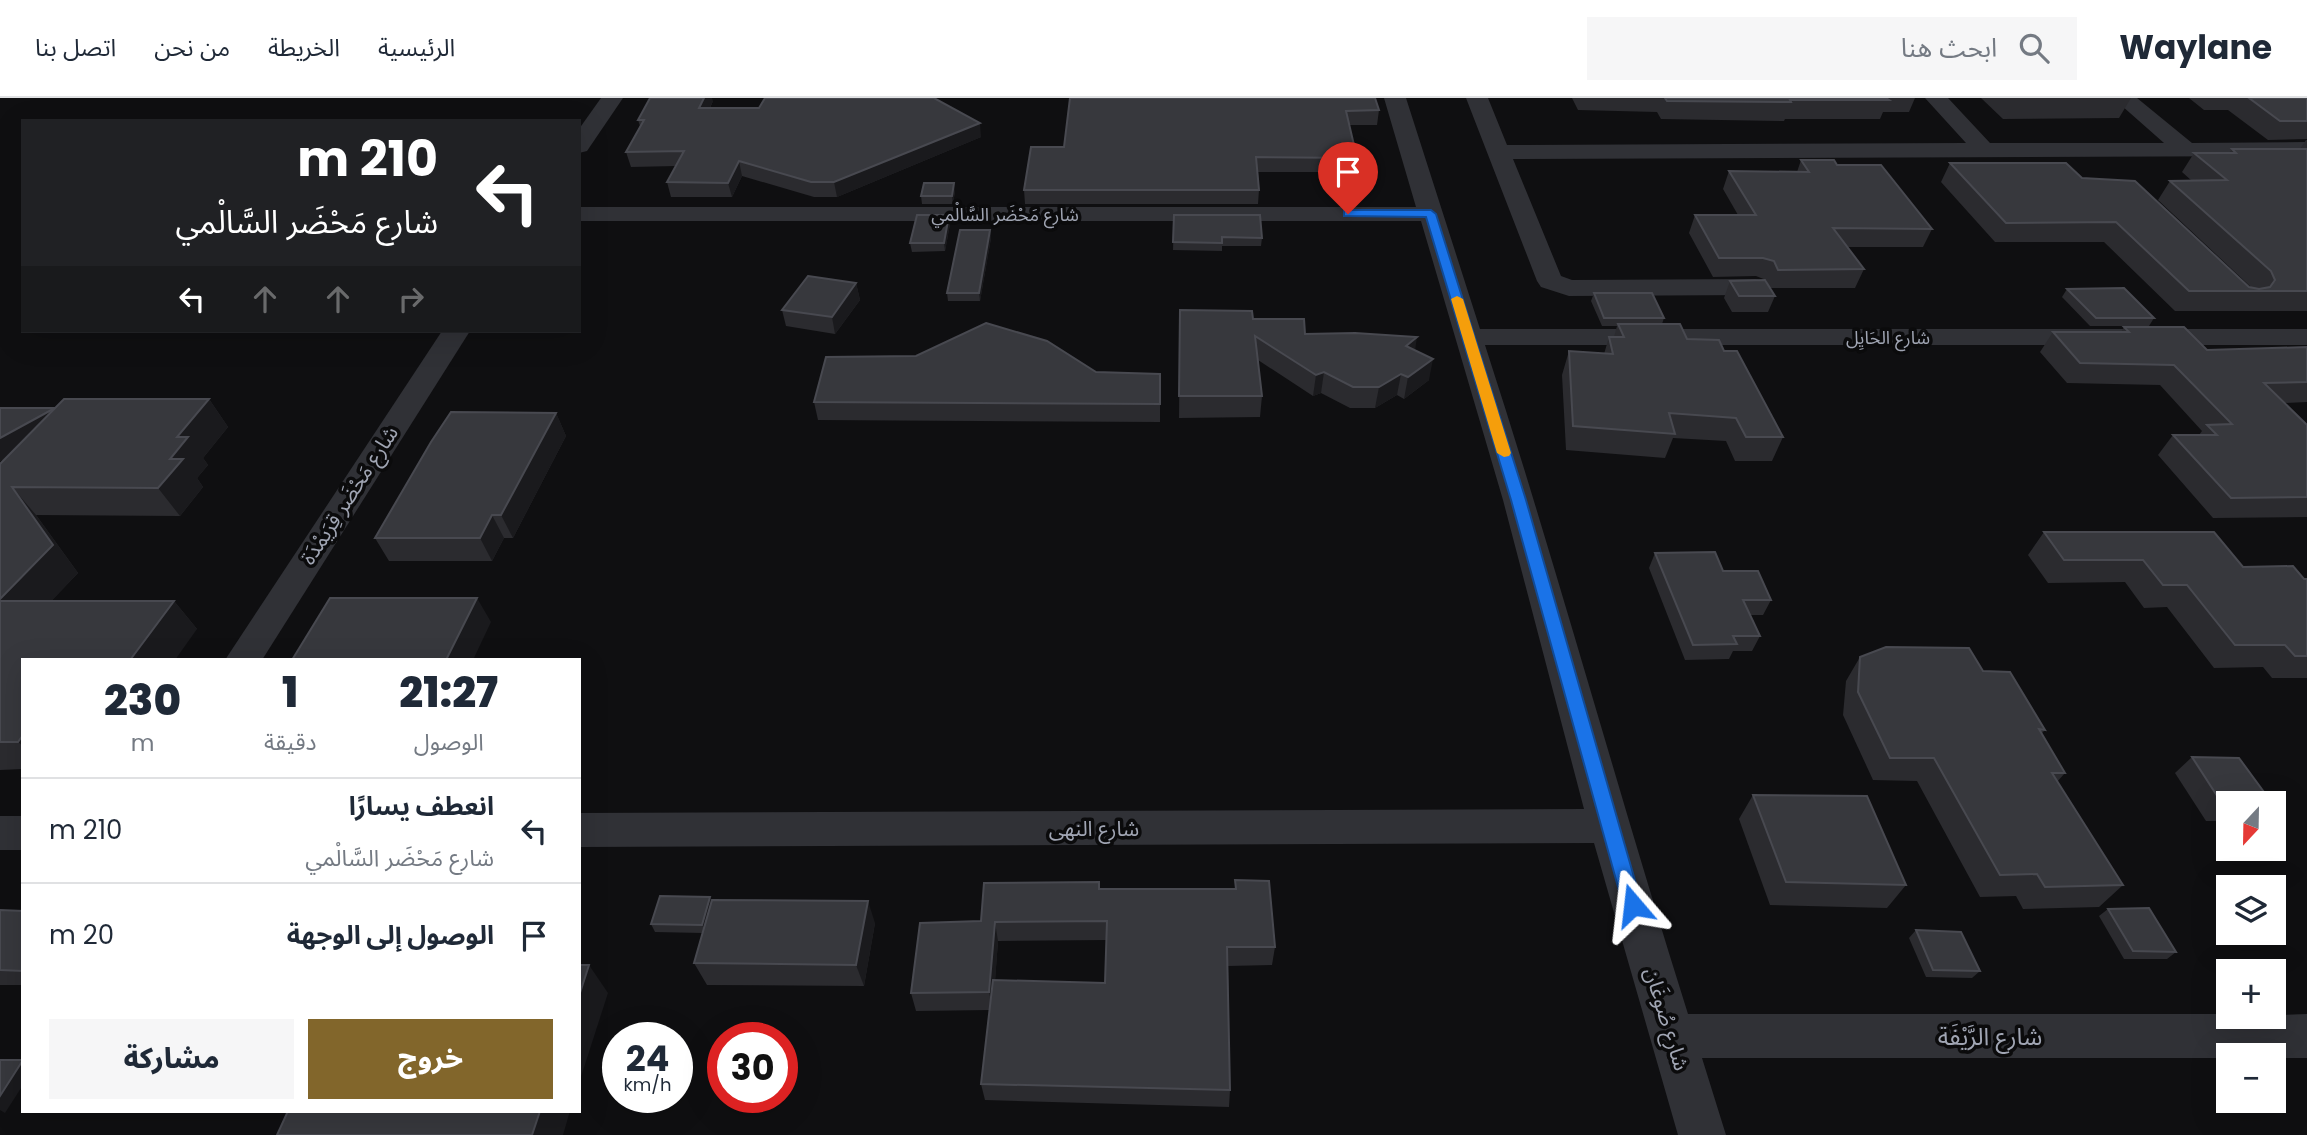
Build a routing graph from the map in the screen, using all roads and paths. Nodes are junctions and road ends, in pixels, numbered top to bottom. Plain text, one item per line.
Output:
1 (612, 98) edge
2 (1395, 98) edge
3 (1477, 98) edge
4 (1936, 98) edge
5 (2124, 98) edge
6 (581, 143) edge
7 (2307, 149) edge
8 (1985, 150) junction
9 (2088, 150) junction
10 (2187, 150) junction
11 (1499, 152) junction
12 (2108, 169) dead end
13 (1431, 214) junction
14 (581, 215) edge
15 (1755, 287) edge
16 (455, 333) edge
17 (1468, 337) junction
18 (2307, 337) edge
19 (244, 658) edge
20 (1609, 826) junction
21 (581, 830) edge
22 (0, 833) edge
23 (21, 833) edge
24 (1672, 1036) junction
25 (2307, 1036) edge
26 (1702, 1135) edge

1 - 6 street
2 - 13 street, شارع صُوغَان
3 - 11 street
4 - 8 street
5 - 10 street
7 - 10 street
8 - 9 street
8 - 11 street
9 - 10 street
9 - 12 street
11 - 15 street
13 - 14 street, شارع مَحْضَر السَّالْمي
13 - 17 street, شارع صُوغَان
16 - 19 street, شارع مَحْضَر قِرَيمْدَة
17 - 18 street, شارع الحَايِل
17 - 20 street, شارع صُوغَان
20 - 21 street, شارع النهى
20 - 24 street, شارع صُوغَان
22 - 23 street
24 - 25 street, شارع الرَّيْفَة
24 - 26 street, شارع صُوغَان

